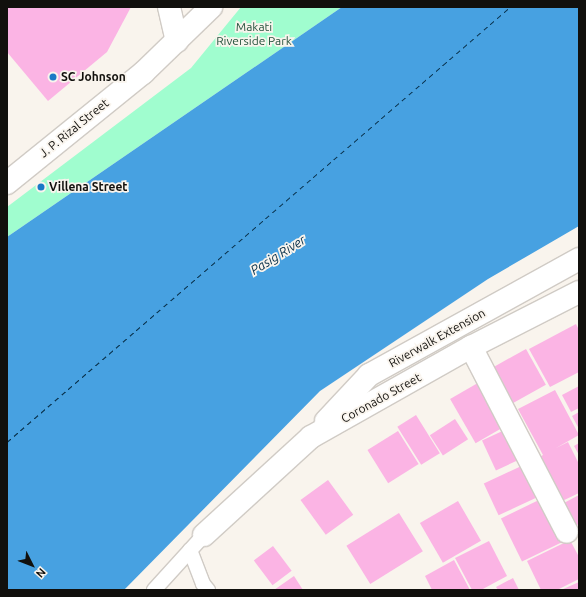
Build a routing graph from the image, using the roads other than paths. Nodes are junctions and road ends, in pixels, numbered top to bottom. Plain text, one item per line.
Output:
1 (169, 7) edge
2 (211, 7) edge
3 (178, 41) junction
4 (7, 183) edge
5 (579, 259) edge
6 (579, 292) edge
7 (471, 347) junction
8 (311, 436) junction
9 (567, 532) dead end
10 (197, 542) junction
11 (154, 590) edge
12 (208, 590) edge

1 - 3 street
2 - 3 street, J. P. Rizal Street
3 - 4 street, J. P. Rizal Street
5 - 8 street, Riverwalk Extension
6 - 7 street, Coronado Street
7 - 8 street, Coronado Street
7 - 9 street
8 - 10 street, Coronado Street
10 - 11 lane
10 - 12 lane

